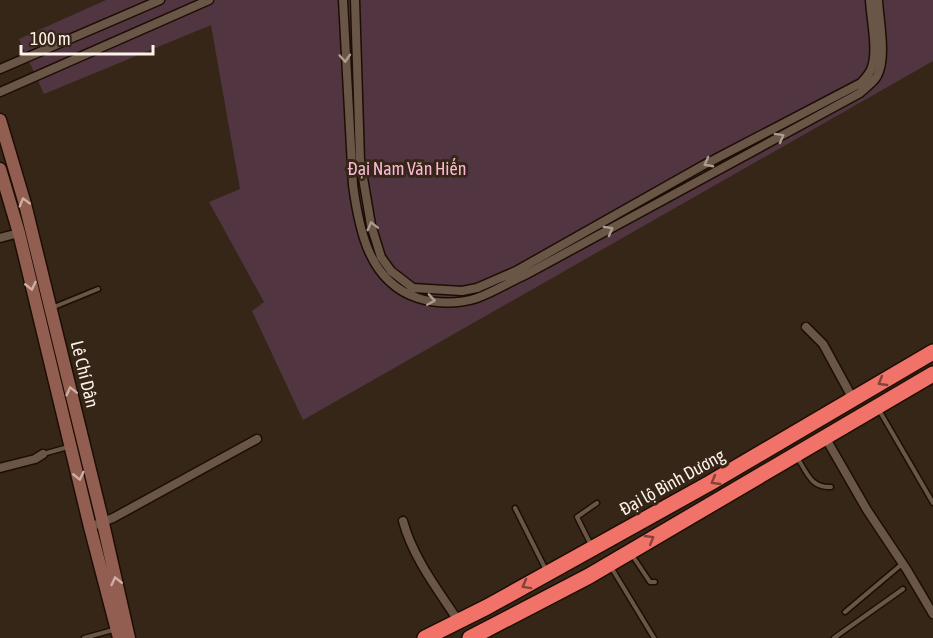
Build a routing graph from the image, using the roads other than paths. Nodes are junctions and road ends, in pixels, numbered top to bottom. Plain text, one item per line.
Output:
1 (160, 0) edge
2 (209, 0) edge
3 (343, 0) edge
4 (355, 0) edge
5 (870, 0) edge
6 (878, 0) edge
7 (0, 69) edge
8 (0, 92) edge
9 (0, 120) edge
10 (0, 169) edge
11 (19, 233) junction
12 (0, 238) edge
13 (98, 289) dead end
14 (50, 308) junction
15 (806, 327) dead end
16 (933, 352) edge
17 (933, 374) edge
18 (853, 399) junction
19 (878, 406) junction
20 (825, 437) junction
21 (257, 439) dead end
22 (72, 447) junction
23 (43, 454) joint
24 (795, 454) junction
25 (0, 466) edge
26 (831, 487) dead end
27 (597, 503) dead end
28 (933, 503) edge
29 (515, 508) dead end
30 (403, 521) dead end
31 (102, 523) junction
32 (90, 527) junction
33 (592, 548) junction
34 (629, 551) junction
35 (903, 563) junction
36 (609, 564) junction
37 (547, 573) junction
38 (655, 582) dead end
39 (903, 589) dead end
40 (845, 612) dead end
41 (933, 614) edge
42 (459, 622) junction
43 (118, 633) edge
44 (84, 638) edge
45 (129, 638) edge
46 (425, 638) edge
47 (470, 638) edge
48 (654, 638) edge
49 (834, 638) edge

1 - 7 street
2 - 8 street
3 -> 6 street
5 -> 4 street
14 -> 9 main road, Lê Chí Dân
10 - 11 main road, Lê Chí Dân
11 - 12 street
11 -> 22 main road, Lê Chí Dân
13 - 14 lane
31 -> 14 main road, Lê Chí Dân
15 - 18 street
16 -> 18 highway, Đại lộ Bình Dương
17 - 19 highway, Đại lộ Bình Dương
18 -> 33 highway, Đại lộ Bình Dương
19 - 20 highway, Đại lộ Bình Dương
19 - 28 lane
20 - 24 highway, Đại lộ Bình Dương
20 - 35 street
21 - 31 street
22 - 23 lane
22 -> 32 main road, Lê Chí Dân
23 - 25 street
24 - 26 lane
34 -> 24 highway, Đại lộ Bình Dương
27 - 33 lane
29 - 37 lane
30 - 42 street
31 - 32 street
45 -> 31 main road, Lê Chí Dân
32 - 43 main road, Lê Chí Dân
33 - 37 highway, Đại lộ Bình Dương
34 - 36 highway, Đại lộ Bình Dương
34 - 38 lane
35 - 40 lane
35 - 41 street
36 - 47 highway, Đại lộ Bình Dương
36 - 48 lane
37 -> 42 highway, Đại lộ Bình Dương
39 - 49 lane
42 - 46 highway, Đại lộ Bình Dương
43 - 44 lane

